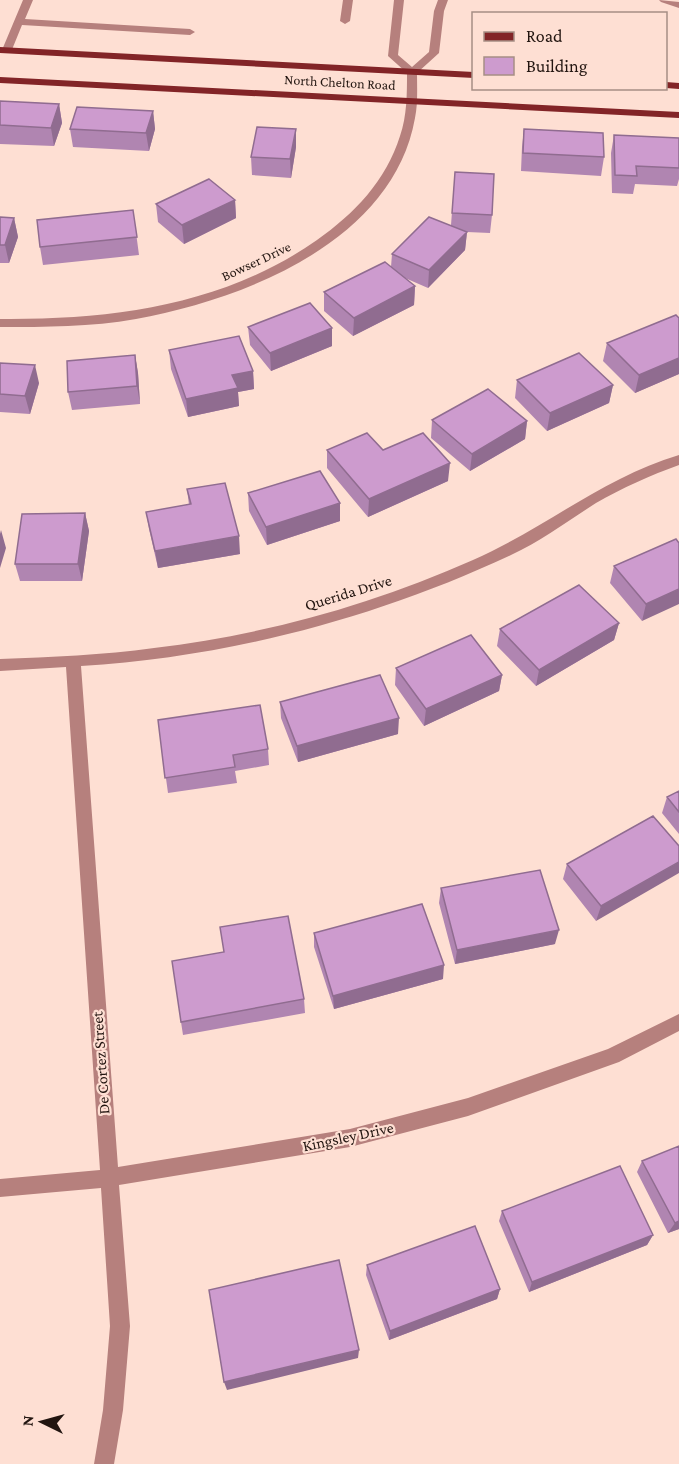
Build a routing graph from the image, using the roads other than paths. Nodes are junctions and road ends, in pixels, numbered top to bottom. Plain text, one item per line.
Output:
1 (28, 0) edge
2 (348, 0) edge
3 (399, 0) edge
4 (443, 0) edge
5 (664, 0) edge
6 (679, 5) edge
7 (345, 21) dead end
8 (20, 22) junction
9 (190, 32) dead end
10 (3, 50) edge
11 (412, 72) junction
12 (472, 75) edge
13 (0, 80) edge
14 (412, 101) junction
15 (679, 115) edge
16 (0, 323) edge
17 (679, 460) edge
18 (73, 661) junction
19 (0, 665) edge
20 (679, 1022) edge
21 (108, 1178) junction
22 (0, 1188) edge
23 (105, 1464) edge

1 - 8 street
2 - 7 street
3 - 11 street
4 - 11 street
5 - 6 street
8 - 9 street
8 - 10 street
10 - 11 main road, North Chelton Road
11 - 12 main road, North Chelton Road
11 - 14 street, Bowser Drive
13 - 14 main road, North Chelton Road
14 - 15 main road, North Chelton Road
14 - 16 street, Bowser Drive
17 - 18 street, Querida Drive
18 - 19 street, Querida Drive
18 - 21 street, De Cortez Street
20 - 21 street, Kingsley Drive
21 - 22 street, Kingsley Drive
21 - 23 street, De Cortez Street

